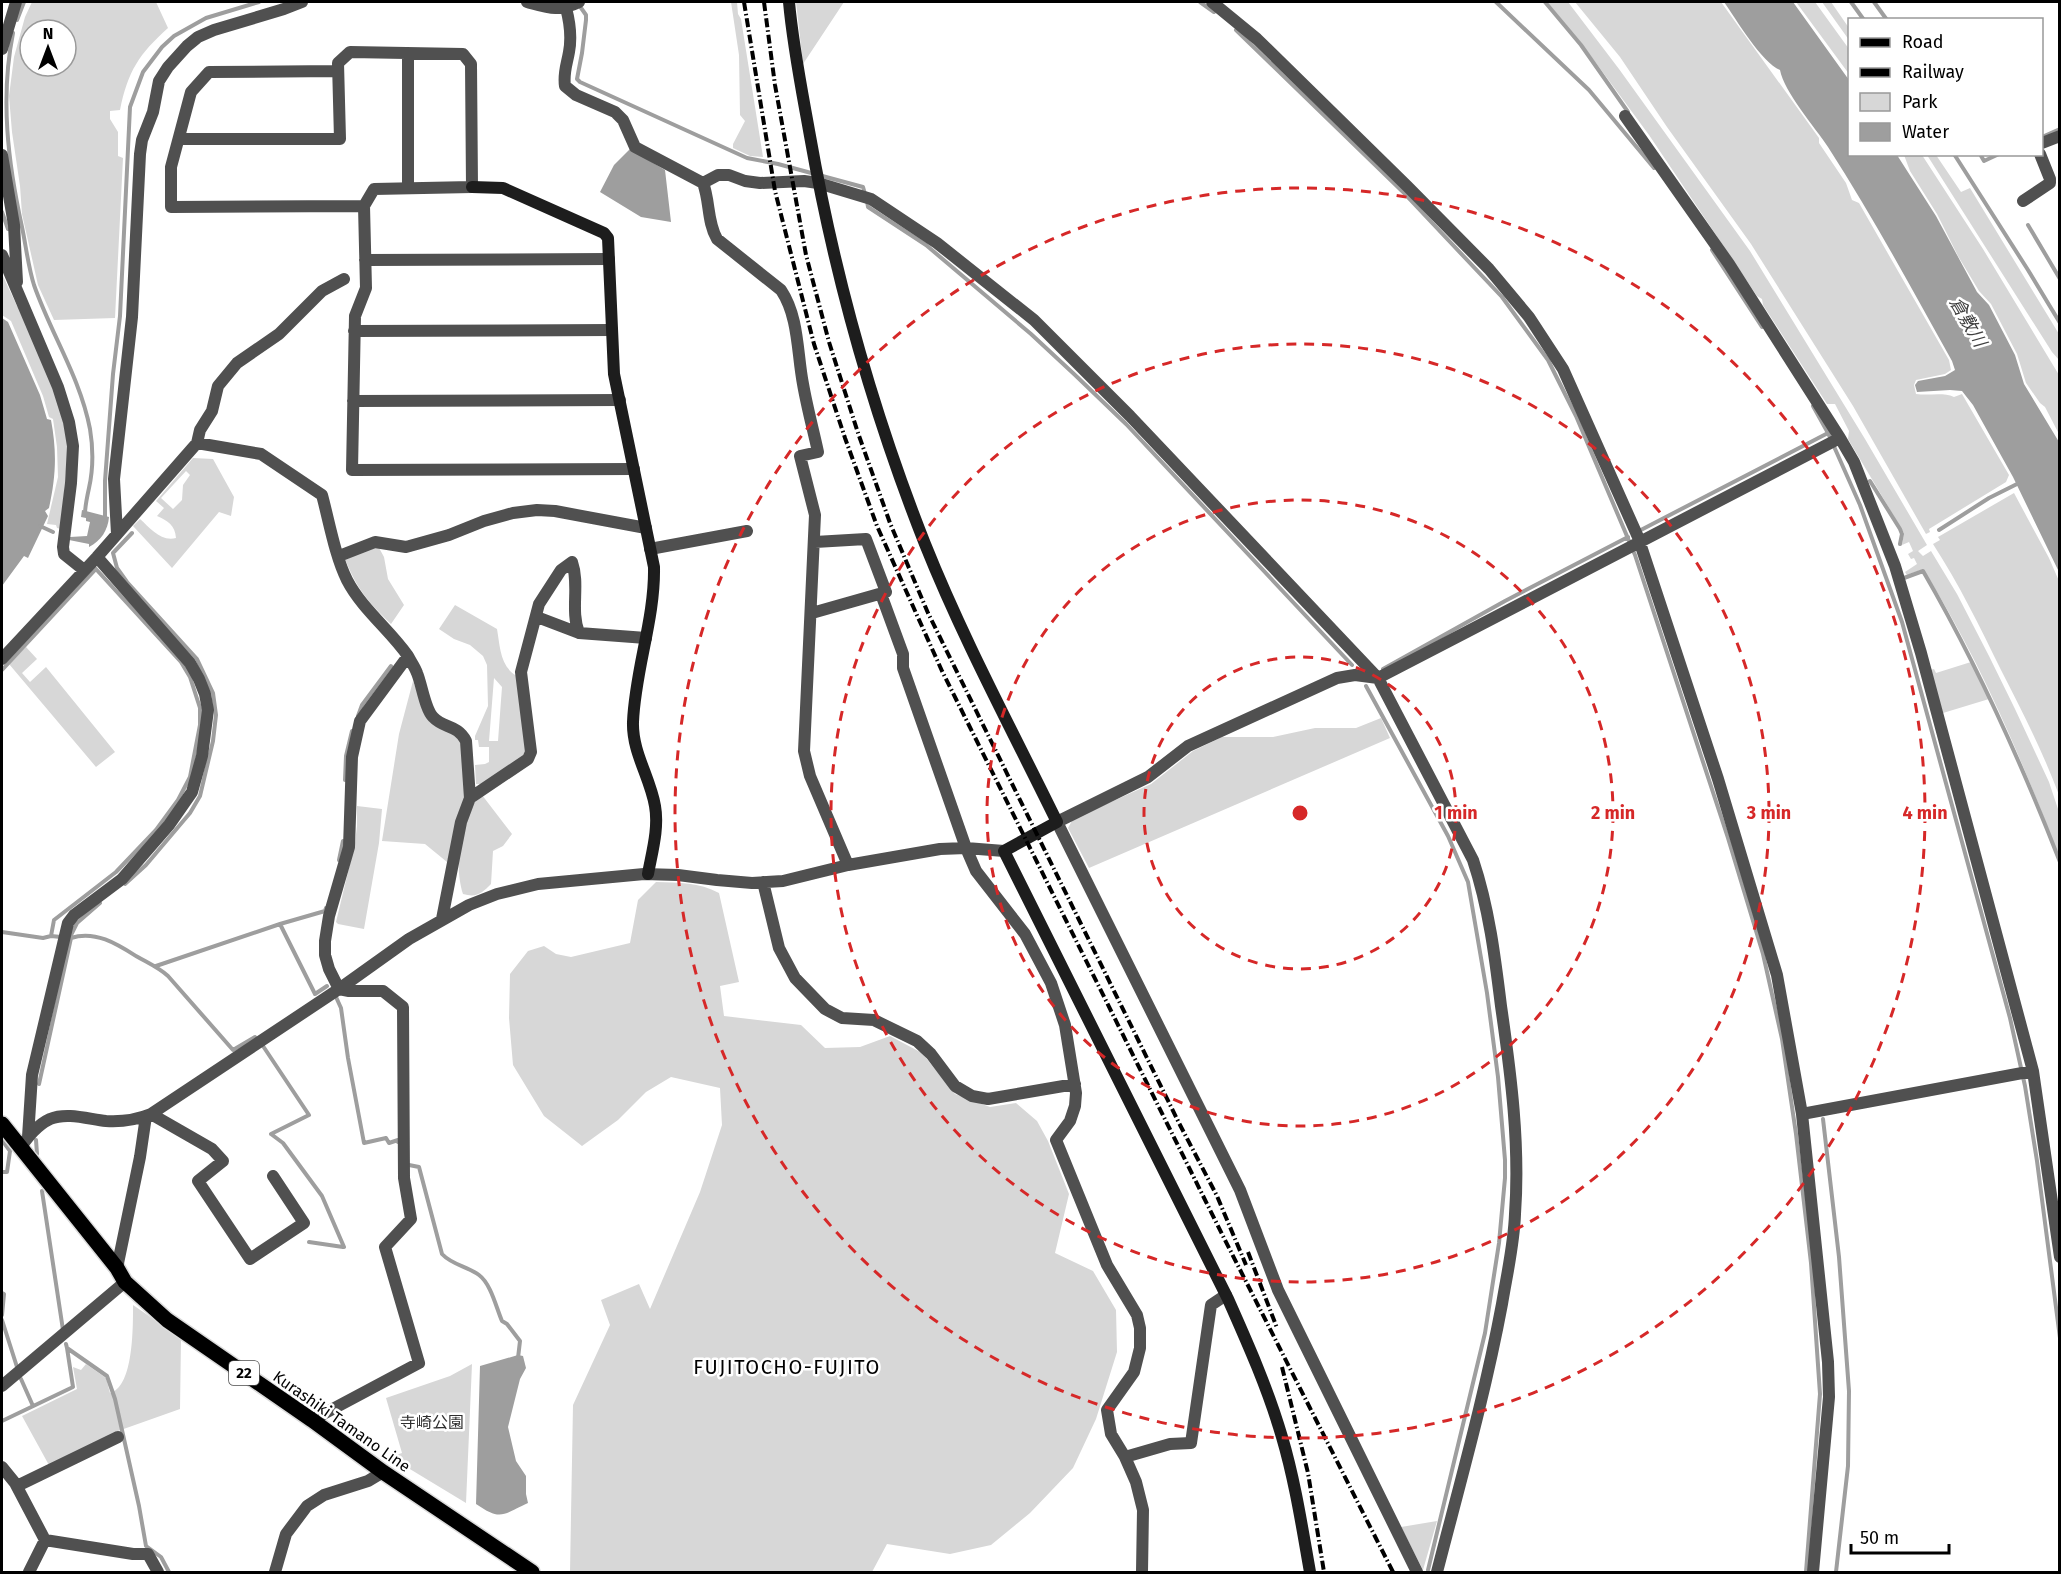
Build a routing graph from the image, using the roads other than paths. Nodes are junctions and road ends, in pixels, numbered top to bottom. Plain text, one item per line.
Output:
1 (16, 2) edge
2 (302, 2) edge
3 (527, 2) edge
4 (789, 2) edge
5 (1212, 2) edge
6 (573, 5) edge
7 (2, 49) edge
8 (408, 53) junction
9 (338, 71) junction
10 (1625, 116) dead end
11 (2060, 136) edge
12 (178, 139) junction
13 (2043, 143) edge
14 (2, 155) edge
15 (2041, 156) edge
16 (817, 177) junction
17 (703, 183) junction
18 (472, 187) junction
19 (408, 188) junction
20 (2023, 201) dead end
21 (364, 206) junction
22 (2, 255) edge
23 (609, 259) junction
24 (365, 260) junction
25 (344, 279) dead end
26 (17, 287) junction
27 (612, 330) junction
28 (354, 331) junction
29 (620, 400) junction
30 (353, 402) junction
31 (1835, 441) junction
32 (197, 443) junction
33 (634, 469) junction
34 (646, 528) junction
35 (747, 531) dead end
36 (117, 534) junction
37 (1635, 540) junction
38 (815, 542) junction
39 (650, 549) junction
40 (339, 556) junction
41 (97, 557) junction
42 (84, 570) junction
43 (881, 594) junction
44 (812, 613) junction
45 (537, 617) junction
46 (579, 633) junction
47 (646, 638) junction
48 (408, 656) junction
49 (2, 659) edge
50 (1378, 678) junction
51 (470, 798) junction
52 (1057, 822) junction
53 (966, 848) junction
54 (1004, 851) junction
55 (848, 865) junction
56 (648, 874) junction
57 (763, 882) junction
58 (442, 919) junction
59 (339, 989) junction
60 (2026, 1072) junction
61 (1075, 1084) junction
62 (1802, 1114) junction
63 (149, 1115) junction
64 (2, 1124) edge
65 (24, 1142) junction
66 (273, 1176) dead end
67 (2060, 1257) edge
68 (117, 1268) junction
69 (126, 1282) junction
70 (1226, 1295) junction
71 (2, 1386) edge
72 (312, 1420) junction
73 (118, 1437) dead end
74 (1125, 1457) junction
75 (2, 1467) edge
76 (383, 1472) junction
77 (17, 1486) junction
78 (45, 1540) junction
79 (29, 1572) edge
80 (159, 1572) edge
81 (274, 1572) edge
82 (532, 1572) edge
83 (1142, 1572) edge
84 (1310, 1572) edge
85 (1417, 1572) edge
86 (1437, 1572) edge
87 (1813, 1572) edge

1 - 7 street
2 - 36 street
3 - 6 street
4 - 16 street
5 - 37 street
6 - 17 street
8 - 9 street
8 - 18 street
8 - 19 street
9 - 12 street
9 - 12 street
10 - 31 street
11 - 13 street
12 - 21 street
14 - 26 street
15 - 20 street
16 - 17 street
16 - 50 street
16 - 52 street
17 - 38 street
18 - 19 street
18 - 23 street
19 - 21 street
21 - 24 street
22 - 26 street
23 - 24 street
23 - 27 street
24 - 28 street
25 - 32 street
26 - 42 street
27 - 28 street
27 - 29 street
28 - 30 street
29 - 30 street
29 - 33 street
30 - 33 street
31 - 37 street
31 - 60 street
32 - 36 street
32 - 40 street
33 - 34 street
34 - 39 street
34 - 40 street
35 - 39 street
36 - 41 street
37 - 50 street
37 - 62 street
38 - 43 street
38 - 44 street
39 - 47 street
40 - 48 street
41 - 42 street
41 - 65 street
42 - 49 street
43 - 44 street
43 - 53 street
44 - 55 street
45 - 46 street
45 - 46 street
45 - 51 street
46 - 47 street
47 - 56 street
48 - 51 street
48 - 59 street
50 - 52 street
50 - 86 street
51 - 58 street
52 - 54 street
52 - 85 street
53 - 54 street
53 - 55 street
53 - 61 street
54 - 70 street
55 - 57 street
56 - 57 street
56 - 58 street
57 - 61 street
58 - 59 street
59 - 63 street
59 - 72 street
60 - 62 street
60 - 67 street
61 - 74 street
62 - 87 street
63 - 65 street
63 - 66 street
63 - 68 street
64 - 65 main road, Kurashiki Tamano Line / 22
65 - 68 main road, Kurashiki Tamano Line / 22
68 - 69 main road, Kurashiki Tamano Line / 22
69 - 71 street
69 - 72 main road, Kurashiki Tamano Line / 22
70 - 74 street
70 - 84 street
72 - 76 main road, Kurashiki Tamano Line / 22
73 - 77 street
74 - 83 street
75 - 77 street
76 - 81 street
76 - 82 main road, Kurashiki Tamano Line / 22
77 - 78 street
78 - 79 street
78 - 80 street

